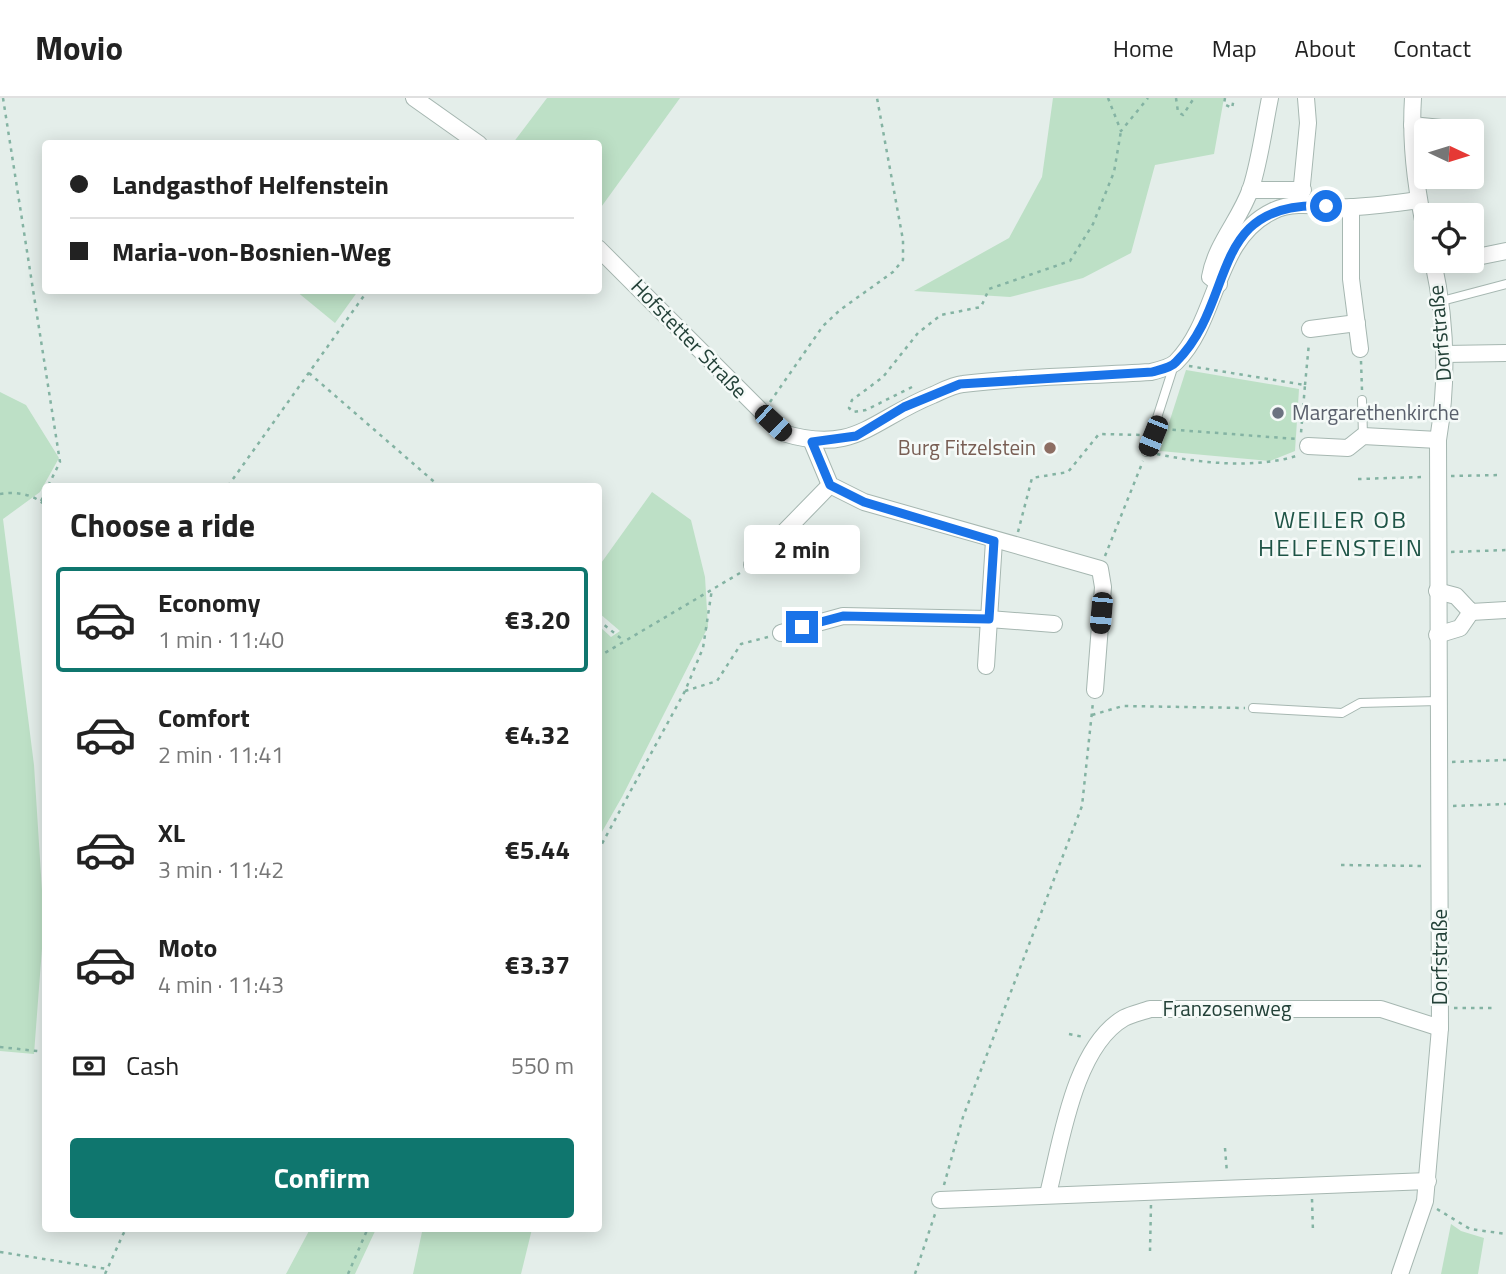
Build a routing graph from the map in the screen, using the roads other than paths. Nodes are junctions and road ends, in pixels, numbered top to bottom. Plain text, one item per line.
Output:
1 (414, 98) edge
2 (1270, 98) edge
3 (1306, 98) edge
4 (1413, 98) edge
5 (1412, 125) joint
6 (473, 140) edge
7 (1250, 190) junction
8 (1301, 197) junction
9 (1418, 200) junction
10 (1419, 203) edge
11 (1351, 208) junction
12 (1506, 251) edge
13 (602, 252) edge
14 (1484, 256) edge
15 (1434, 273) edge
16 (1219, 284) junction
17 (1506, 284) edge
18 (1438, 302) junction
19 (1357, 323) junction
20 (1310, 328) road end
21 (1360, 349) road end
22 (1506, 353) edge
23 (1445, 354) junction
24 (1178, 365) junction
25 (1362, 400) road end
26 (1363, 436) junction
27 (1437, 440) junction
28 (812, 442) junction
29 (1303, 444) road end
30 (1146, 452) road end
31 (830, 485) junction
32 (994, 541) junction
33 (752, 565) road end
34 (1437, 591) junction
35 (1506, 610) edge
36 (1471, 612) junction
37 (989, 619) junction
38 (1054, 624) dead end
39 (781, 633) road end
40 (1437, 635) junction
41 (986, 666) dead end
42 (1095, 690) road end
43 (1438, 701) junction
44 (1253, 708) road end
45 (1440, 1028) junction
46 (1428, 1181) junction
47 (1048, 1194) junction
48 (940, 1199) road end
49 (1400, 1274) edge

1 - 6 street
2 - 7 street
3 - 8 street
4 - 5 street
5 - 9 street
7 - 8 street
7 - 16 street
8 - 11 street
8 - 16 street
9 - 10 street
9 - 11 street
11 - 19 street
12 - 14 street
13 - 28 street, Hofstetter Straße
15 - 18 street, Dorfstraße
16 - 24 street
17 - 18 lane
18 - 23 street, Dorfstraße
19 - 20 street
19 - 21 street
22 - 23 street
23 - 27 street, Dorfstraße
24 - 28 street, Hofstetter Straße
24 - 30 lane
25 - 26 lane
26 - 27 street
26 - 29 street
27 - 34 street, Dorfstraße
28 - 31 street
31 - 32 street
31 - 33 street
32 - 37 street
32 - 42 street
34 - 36 street
34 - 40 street, Dorfstraße
35 - 36 street
36 - 40 street
37 - 38 street
37 - 39 street
37 - 41 street
40 - 43 street, Dorfstraße
43 - 44 lane
43 - 45 street, Dorfstraße
45 - 46 street, Dorfstraße
45 - 47 street, Franzosenweg
46 - 47 street
46 - 49 street, Dorfstraße
47 - 48 street

